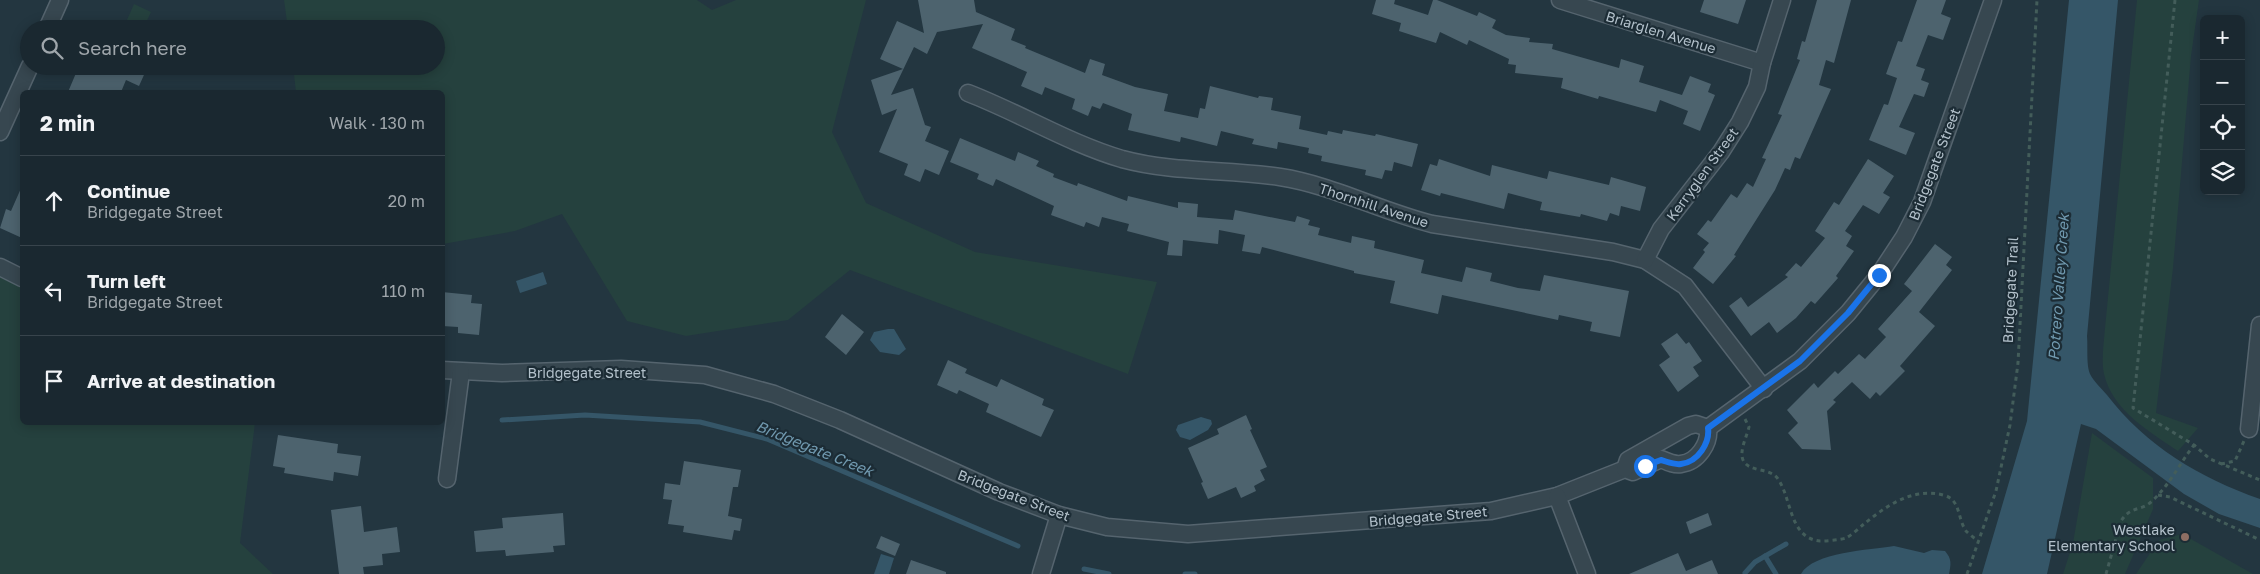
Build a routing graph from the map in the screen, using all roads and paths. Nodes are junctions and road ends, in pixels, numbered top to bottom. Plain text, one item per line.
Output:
1 (60, 0) edge
2 (1560, 0) edge
3 (1782, 0) edge
4 (1993, 0) edge
5 (2037, 0) edge
6 (2175, 0) edge
7 (51, 20) edge
8 (1762, 63) junction
9 (26, 75) edge
10 (968, 94) dead end
11 (0, 132) edge
12 (1645, 260) junction
13 (0, 267) edge
14 (20, 277) edge
15 (2260, 325) edge
16 (445, 370) edge
17 (461, 372) junction
18 (1764, 389) junction
19 (1737, 406) junction
20 (1708, 428) junction
21 (2249, 429) joint
22 (1661, 443) junction
23 (2194, 445) junction
24 (1661, 460) junction
25 (2221, 464) junction
26 (1625, 469) junction
27 (447, 480) dead end
28 (2260, 480) edge
29 (2159, 493) junction
30 (1557, 496) junction
31 (1059, 515) junction
32 (2260, 540) edge
33 (1978, 541) junction
34 (1041, 574) edge
35 (1587, 574) edge
36 (1967, 574) edge
37 (2106, 574) edge

1 - 7 street
2 - 8 street, Briarglen Avenue
3 - 8 street, Kerryglen Street
4 - 18 street, Bridgegate Street
5 - 33 path, Bridgegate Trail
6 - 23 path
8 - 12 street, Kerryglen Street
9 - 11 street
10 - 12 street, Thornhill Avenue
12 - 18 street, Thornhill Avenue
13 - 14 street
15 - 21 street
16 - 17 street, Bridgegate Street
17 - 27 street
17 - 31 street, Bridgegate Street
18 - 19 street, Bridgegate Street
19 - 20 street, Bridgegate Street
19 - 33 path
20 - 22 street, Bridgegate Street
20 - 24 street
21 - 25 path
22 - 24 street
22 - 26 street, Bridgegate Street
23 - 25 path
23 - 29 path
24 - 26 street, Bridgegate Street
25 - 28 path
26 - 30 street, Bridgegate Street
29 - 32 path
29 - 37 path
30 - 31 street, Bridgegate Street
30 - 35 street
31 - 34 street
33 - 36 path, Bridgegate Trail

